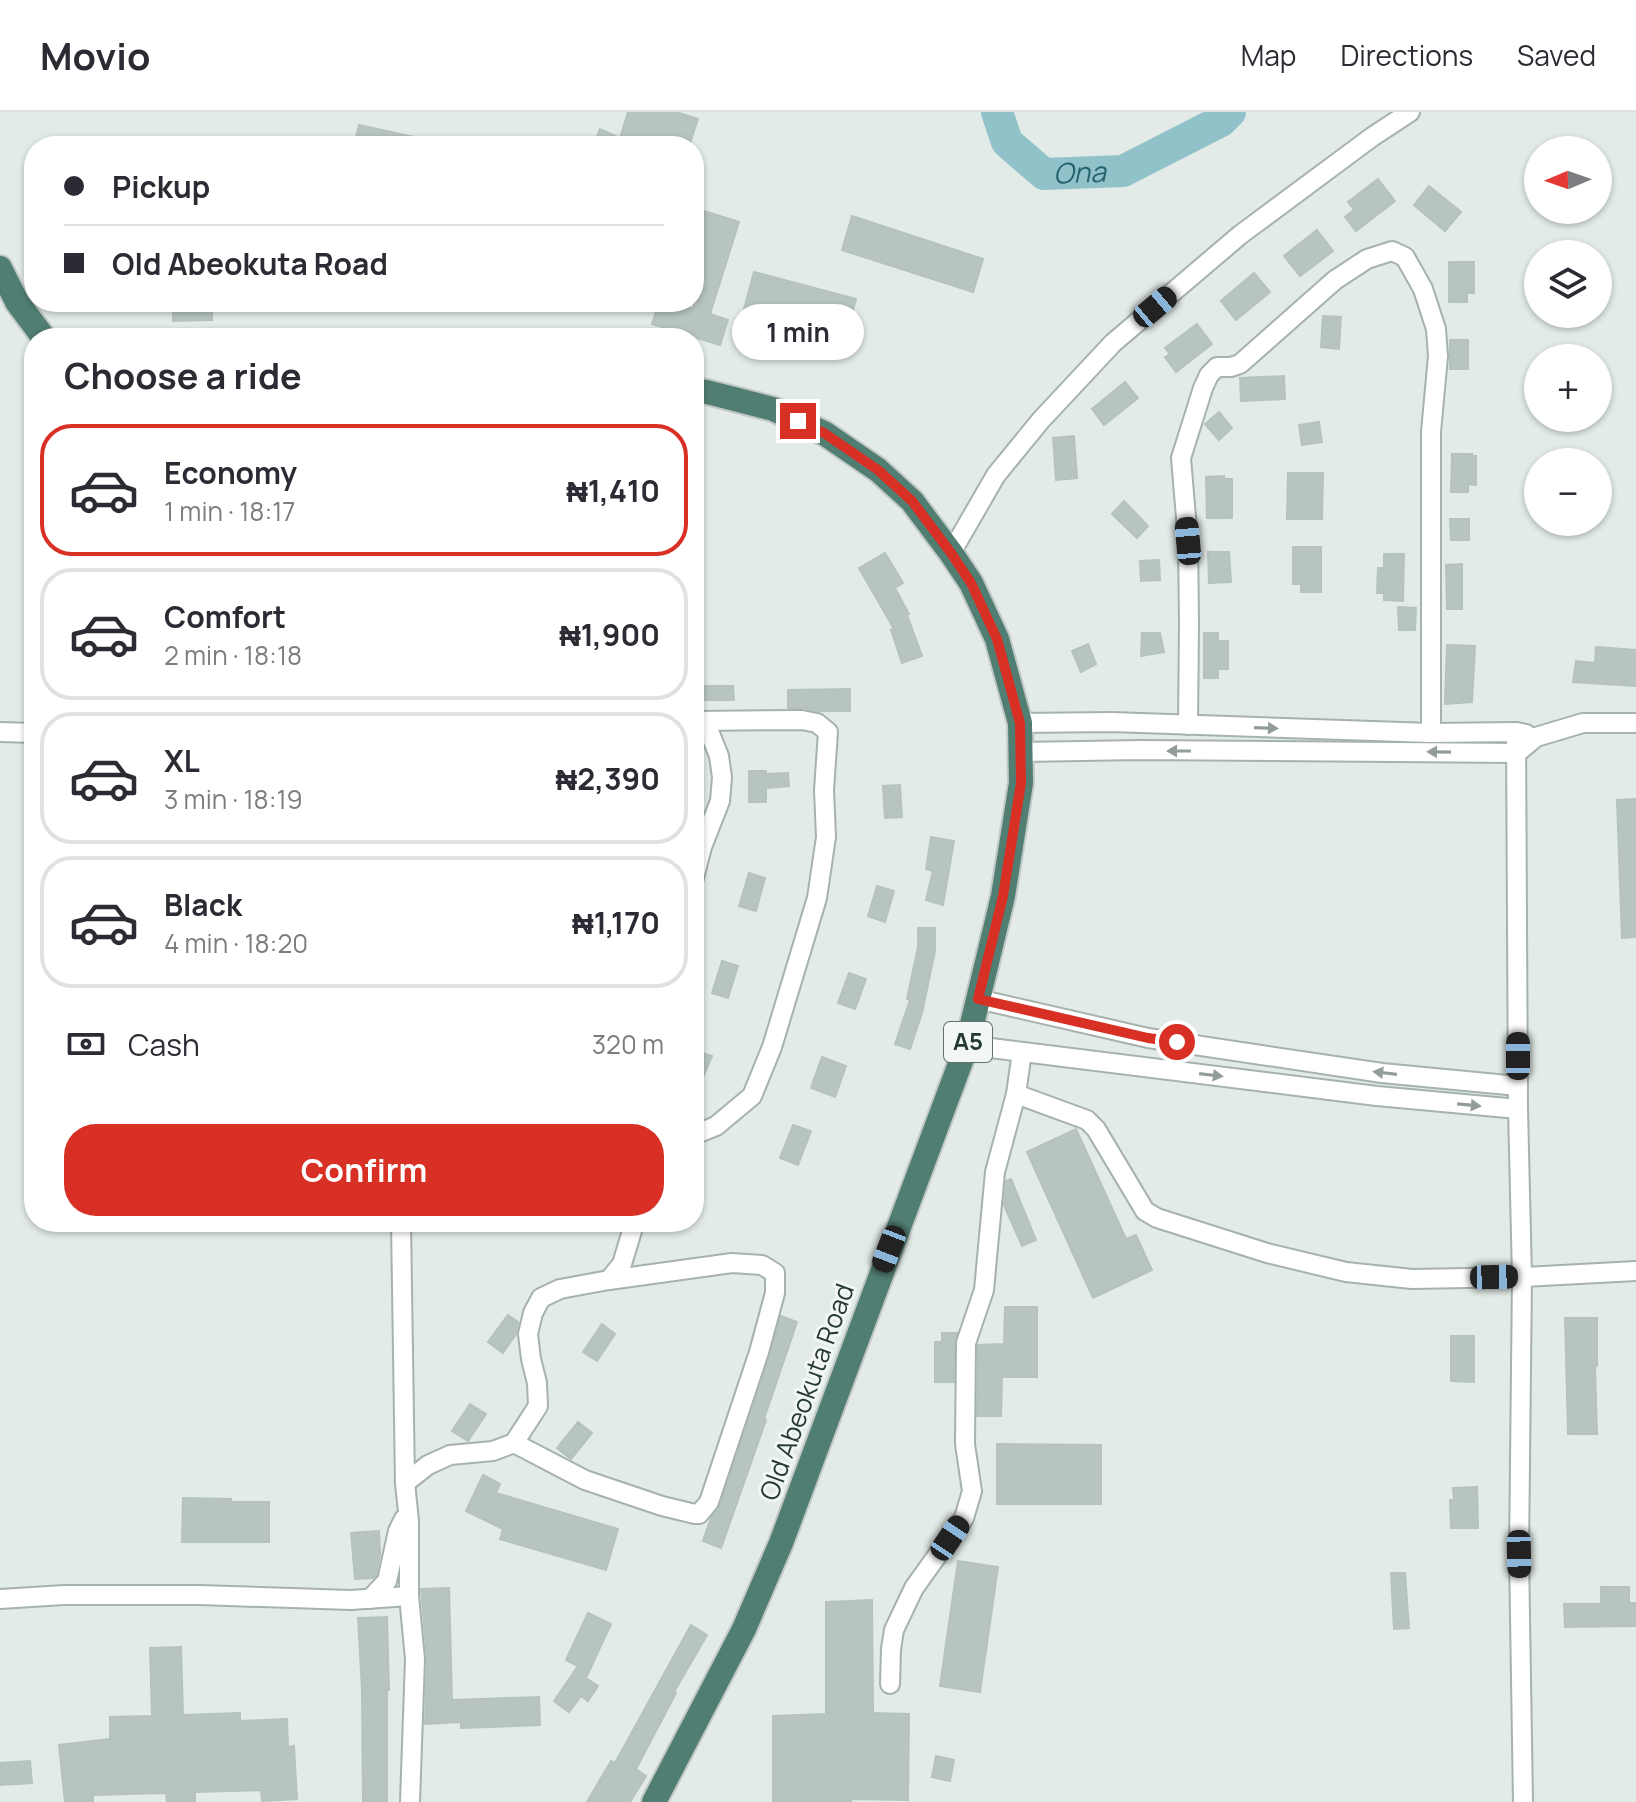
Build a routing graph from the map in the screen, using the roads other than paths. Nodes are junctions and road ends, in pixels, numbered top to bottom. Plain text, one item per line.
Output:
1 (1410, 112) edge
2 (1, 271) edge
3 (24, 311) edge
4 (704, 392) edge
5 (951, 553) junction
6 (704, 721) edge
7 (1020, 723) junction
8 (1636, 723) edge
9 (1188, 725) junction
10 (704, 728) edge
11 (0, 732) edge
12 (1516, 732) junction
13 (24, 733) edge
14 (1431, 733) junction
15 (1536, 737) junction
16 (1021, 752) junction
17 (1517, 753) junction
18 (704, 842) edge
19 (978, 999) junction
20 (1120, 1032) junction
21 (1072, 1040) junction
22 (967, 1045) junction
23 (1022, 1052) junction
24 (1112, 1063) junction
25 (1518, 1086) junction
26 (1016, 1094) junction
27 (1518, 1109) junction
28 (704, 1131) edge
29 (401, 1232) edge
30 (632, 1232) edge
31 (1636, 1271) edge
32 (1522, 1277) junction
33 (609, 1280) junction
34 (514, 1443) junction
35 (405, 1483) junction
36 (408, 1510) junction
37 (409, 1596) junction
38 (0, 1599) edge
39 (370, 1599) junction
40 (890, 1684) dead end
41 (410, 1802) edge
42 (654, 1802) edge
43 (1523, 1802) edge

1 - 5 street
2 - 3 highway
4 - 5 highway, Old Abeokuta Road / A5
5 - 7 highway, Old Abeokuta Road / A5
6 - 28 street
7 - 9 street
7 - 16 highway, Old Abeokuta Road / A5
8 - 15 street
9 -> 14 street
9 - 14 street
10 - 18 street
11 - 13 street
12 - 14 street
12 - 15 street
12 - 17 street
15 - 17 street
17 -> 16 street
16 - 19 highway, Old Abeokuta Road / A5
17 - 25 street
19 - 21 street
19 - 22 highway, Old Abeokuta Road / A5
20 - 21 street
20 - 24 street
25 -> 20 street
21 - 23 street
21 - 24 street
22 - 23 street
22 - 42 highway, Old Abeokuta Road / A5
23 - 26 street
24 -> 27 street
25 - 27 street
26 - 32 street
26 - 40 street
27 - 32 street
29 - 35 street
30 - 33 street
31 - 32 street
32 - 43 street
33 - 34 street
33 - 34 street
34 - 35 street
35 - 36 street
36 - 37 street
36 - 39 street
37 - 39 street
37 - 41 street
38 - 39 street

